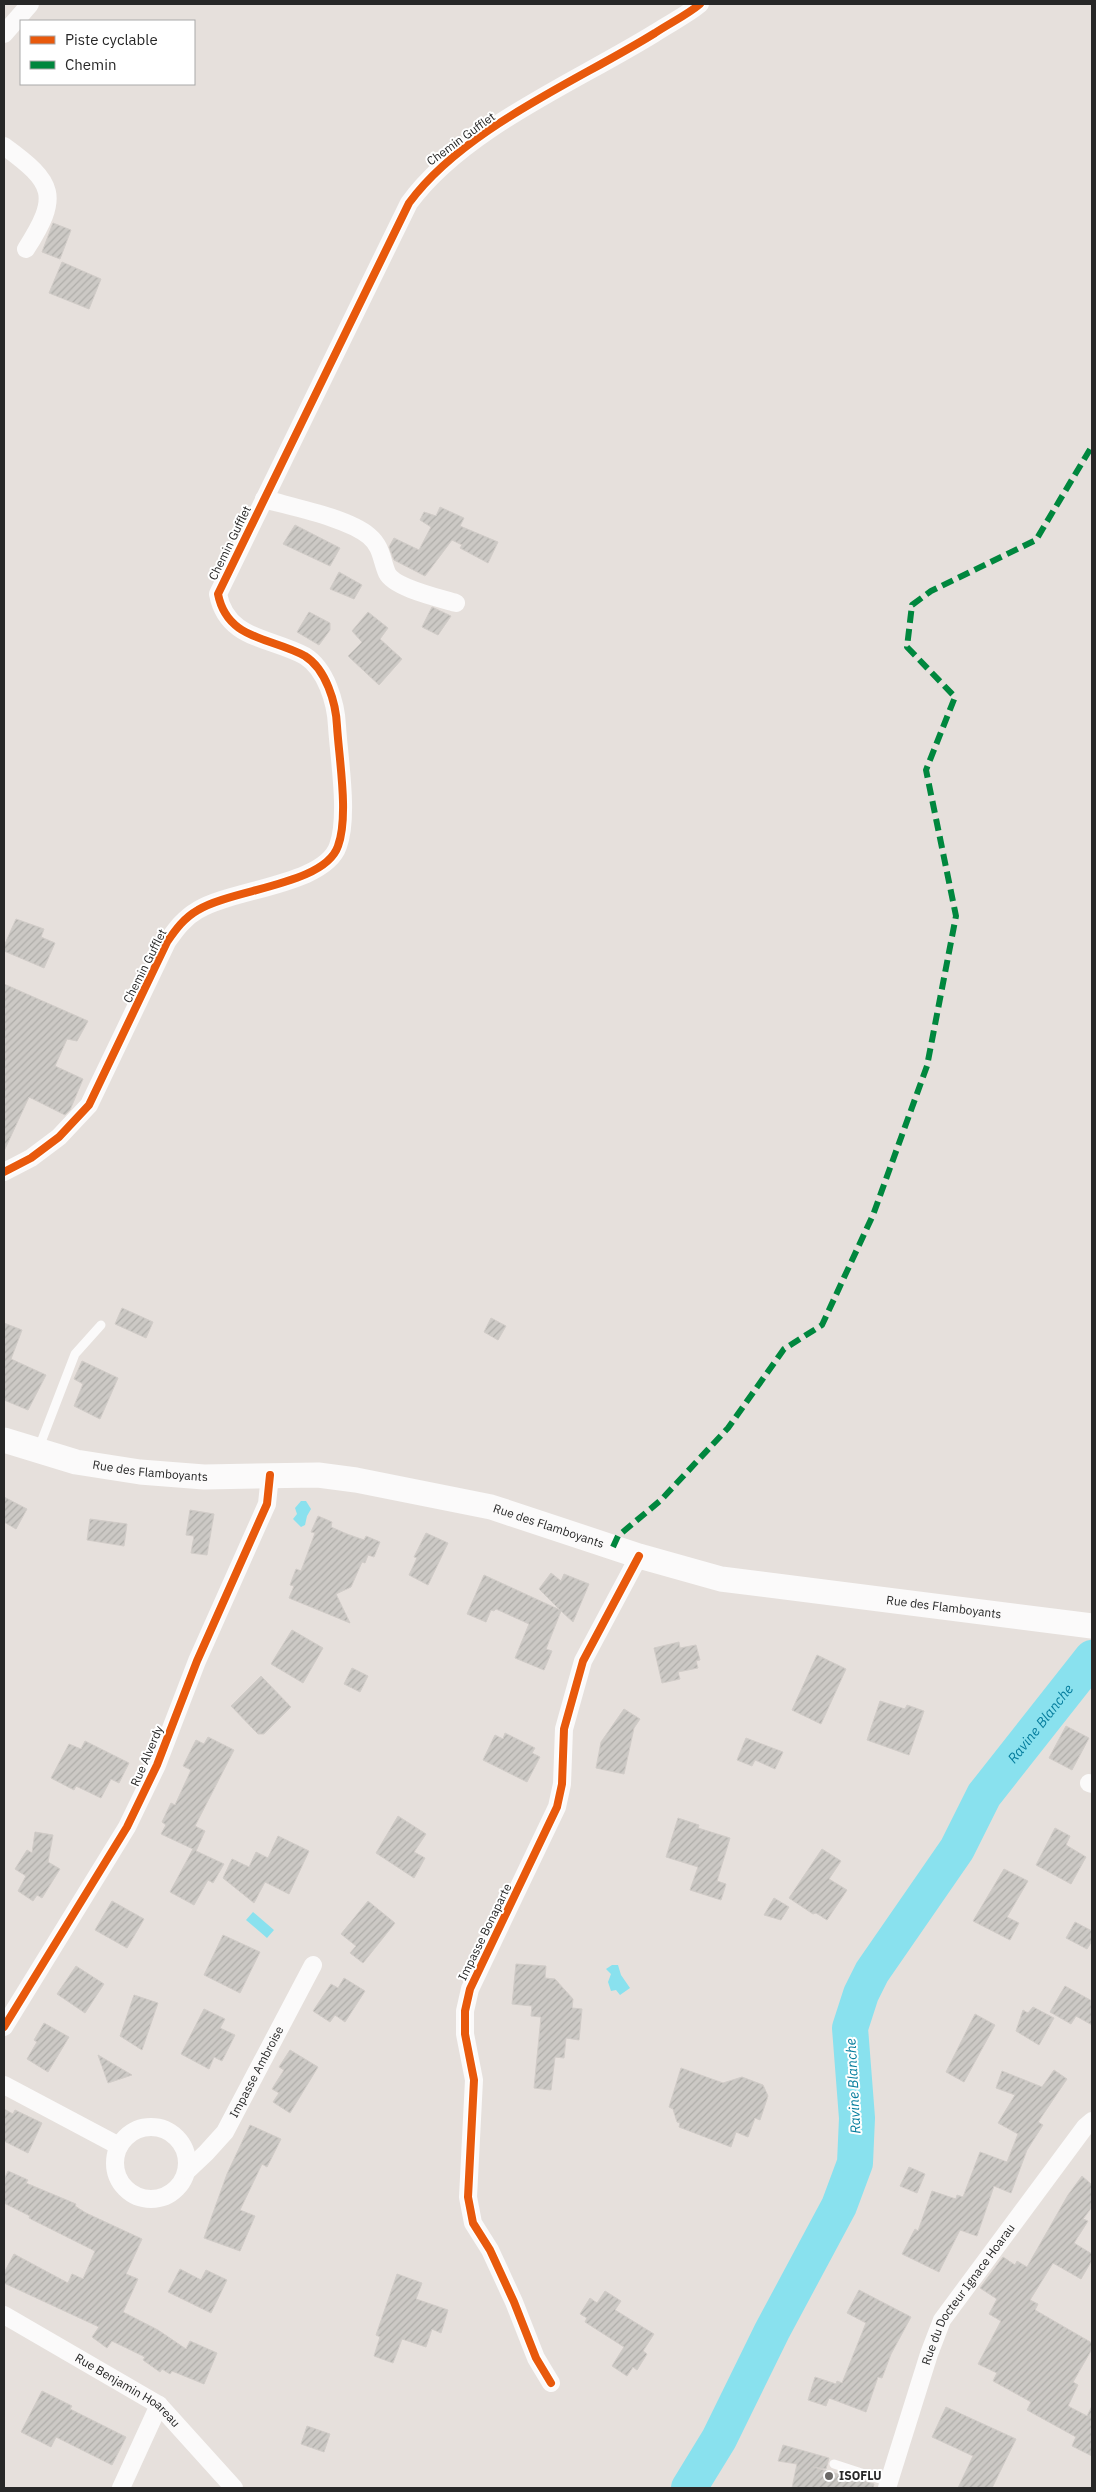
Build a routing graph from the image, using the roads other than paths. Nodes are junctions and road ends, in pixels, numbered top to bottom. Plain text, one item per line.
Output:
1 (30, 4) edge
2 (700, 4) edge
3 (4, 34) edge
4 (4, 146) edge
5 (26, 249) dead end
6 (264, 499) junction
7 (456, 603) dead end
8 (4, 1172) edge
9 (101, 1325) dead end
10 (4, 1440) edge
11 (38, 1450) junction
12 (270, 1475) junction
13 (639, 1556) junction
14 (1092, 1626) edge
15 (313, 1965) dead end
16 (4, 2027) edge
17 (4, 2085) edge
18 (1092, 2121) edge
19 (119, 2146) junction
20 (188, 2170) junction
21 (4, 2315) edge
22 (551, 2383) dead end
23 (159, 2405) junction
24 (834, 2464) dead end
25 (888, 2485) edge
26 (121, 2488) edge
27 (234, 2488) edge

1 - 3 street
2 - 6 street, Chemin Gufflet
4 - 5 street
6 - 7 street
6 - 8 street, Chemin Gufflet
9 - 11 lane
10 - 11 main road, Rue des Flamboyants
11 - 12 main road, Rue des Flamboyants
12 - 13 main road, Rue des Flamboyants
12 - 16 street, Rue Alverdy
13 - 14 main road, Rue des Flamboyants
13 - 22 street, Impasse Bonaparte
15 - 20 street, Impasse Ambroise
17 - 19 street
18 - 25 street, Rue du Docteur Ignace Hoarau
19 - 20 street
19 - 20 street, Impasse Ambroise
21 - 23 street, Rue Benjamin Hoareau
23 - 26 street
23 - 27 street, Rue Benjamin Hoareau
24 - 25 lane

